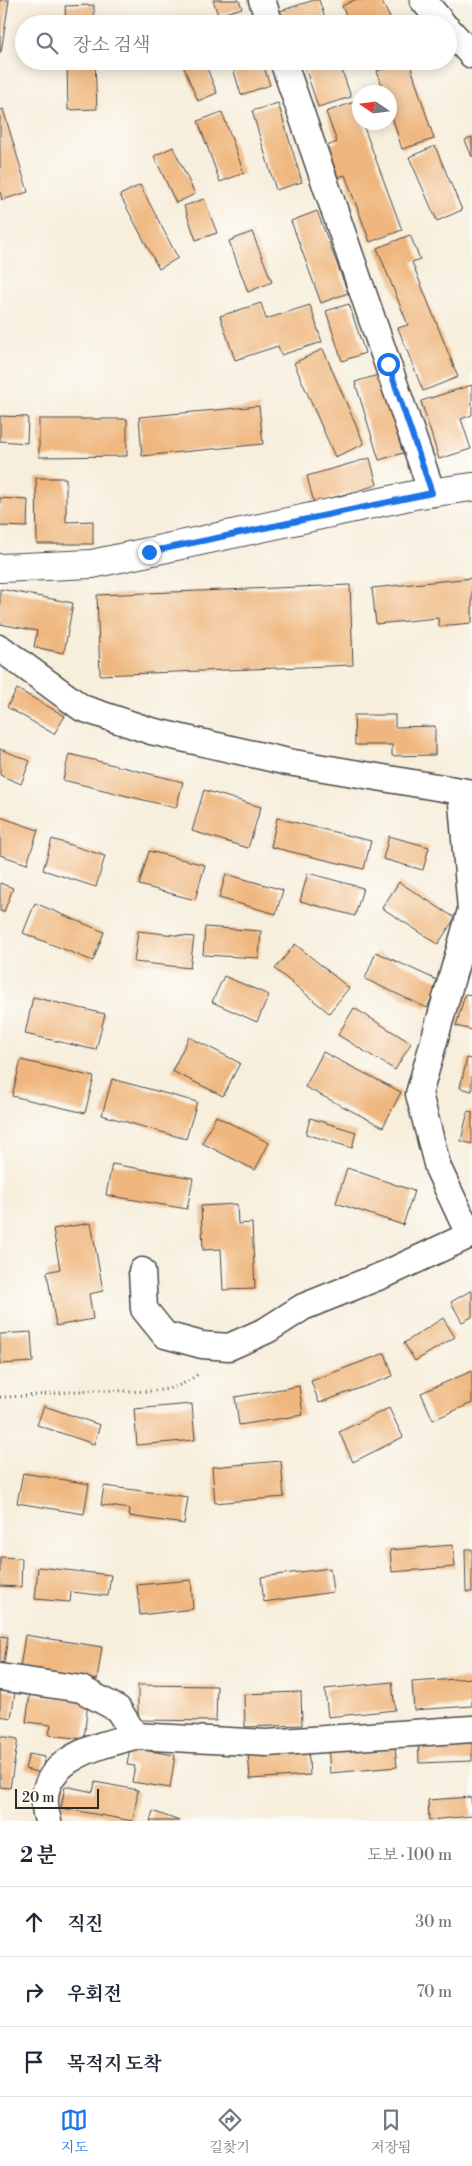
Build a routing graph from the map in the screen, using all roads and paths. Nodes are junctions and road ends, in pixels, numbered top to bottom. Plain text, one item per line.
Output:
1 (262, 0) edge
2 (267, 15) edge
3 (457, 39) edge
4 (472, 55) edge
5 (286, 70) edge
6 (472, 487) edge
7 (432, 493) junction
8 (0, 568) edge
9 (0, 648) edge
10 (467, 792) edge
11 (470, 1234) edge
12 (142, 1271) dead end
13 (229, 1347) junction
14 (0, 1397) edge
15 (0, 1677) edge
16 (472, 1729) edge
17 (135, 1736) junction
18 (48, 1821) edge

1 - 2 street
3 - 4 street
5 - 7 street
6 - 7 street
7 - 8 street
9 - 10 street
10 - 11 street
11 - 13 street
12 - 13 street
13 - 14 path
15 - 17 street
16 - 17 street
17 - 18 street

